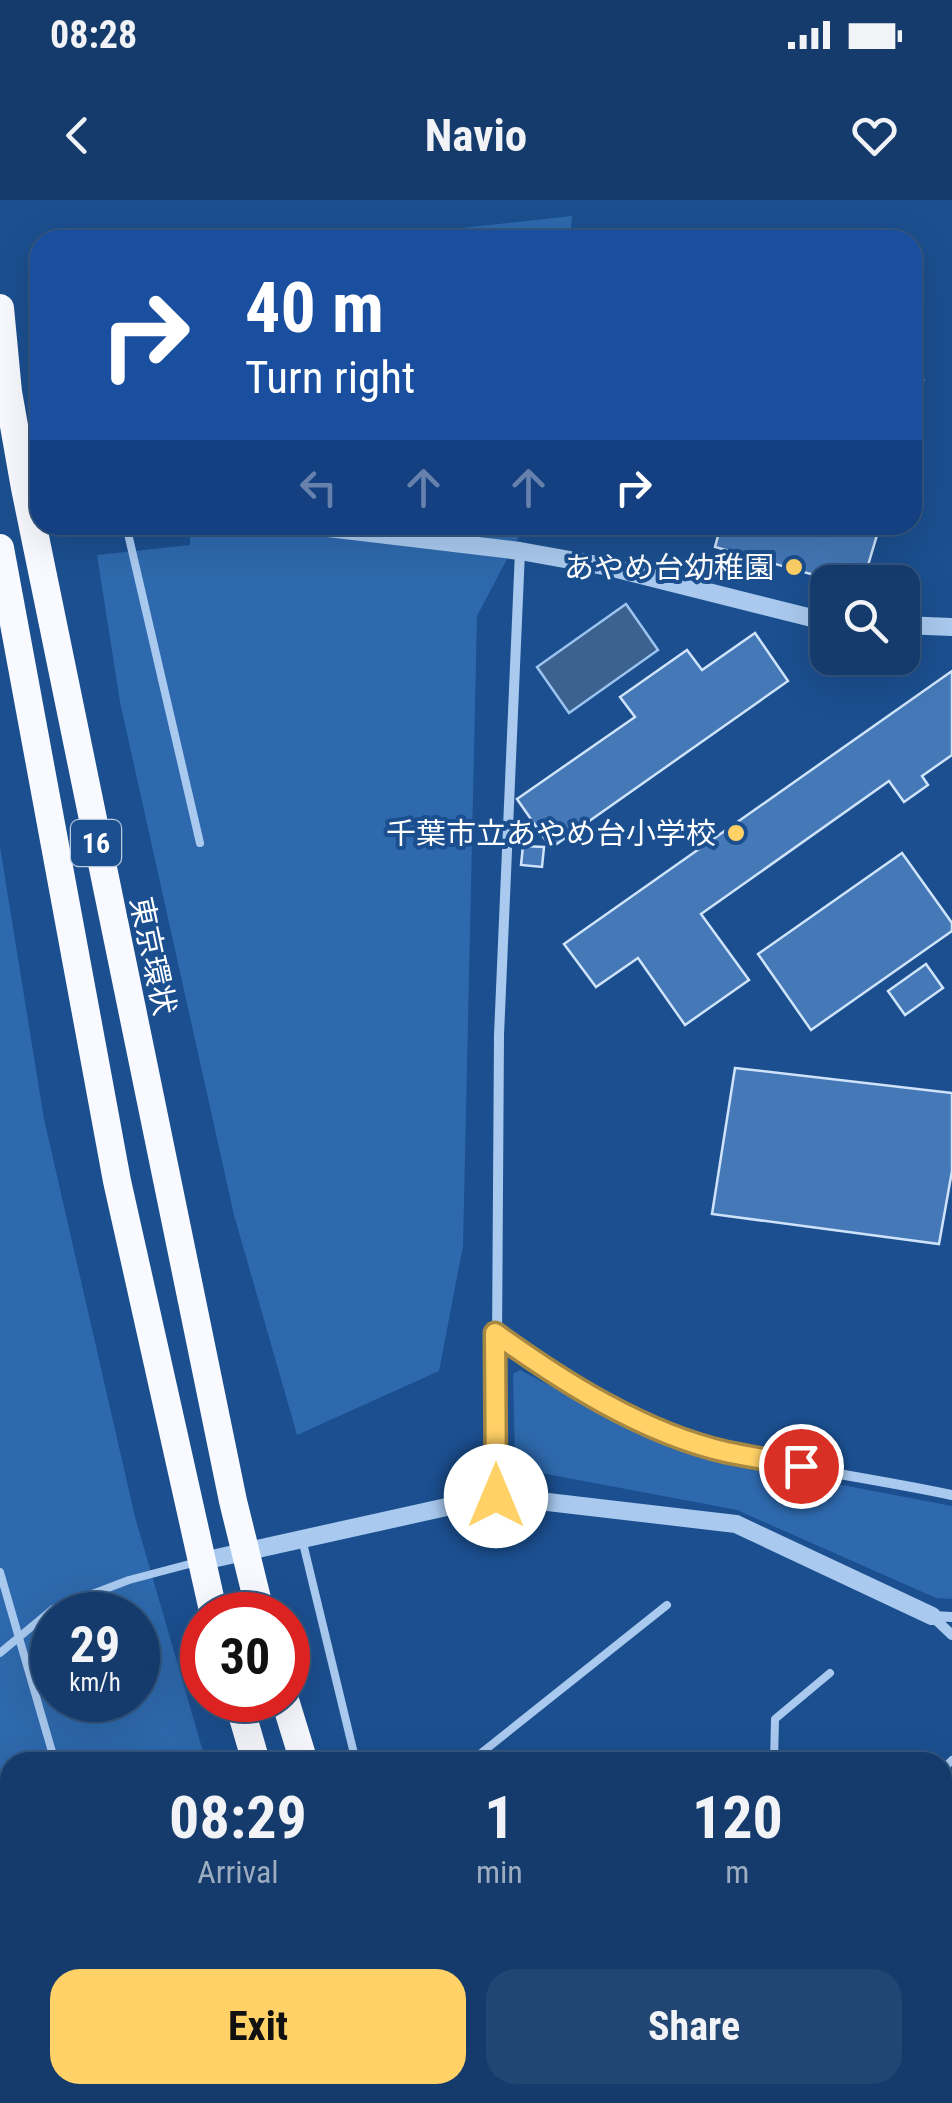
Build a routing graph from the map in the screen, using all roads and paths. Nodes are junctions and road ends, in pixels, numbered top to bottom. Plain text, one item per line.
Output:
1 (0, 308) edge
2 (30, 482) edge
3 (41, 535) edge
4 (128, 535) edge
5 (387, 535) edge
6 (0, 548) edge
7 (520, 551) junction
8 (810, 617) edge
9 (920, 625) edge
10 (952, 626) edge
11 (200, 843) dead end
12 (495, 1333) junction
13 (952, 1495) edge
14 (496, 1496) junction
15 (302, 1538) junction
16 (244, 1552) junction
17 (202, 1561) junction
18 (0, 1572) edge
19 (209, 1592) edge
20 (255, 1592) edge
21 (667, 1605) dead end
22 (932, 1616) junction
23 (952, 1618) edge
24 (19, 1634) junction
25 (952, 1635) edge
26 (0, 1653) edge
27 (830, 1672) dead end
28 (244, 1722) edge
29 (292, 1722) edge
30 (52, 1752) edge
31 (253, 1752) edge
32 (301, 1752) edge
33 (354, 1752) edge
34 (483, 1752) edge
35 (774, 1752) edge

1 - 2 highway, 東京環状 / 16
3 - 16 highway, 東京環状 / 16
4 - 11 lane
5 - 7 street
6 - 17 highway, 16
7 - 8 street
7 - 12 street
9 - 10 street
12 - 13 street
12 - 14 street
14 - 15 street
14 - 22 street
15 - 16 street
15 - 33 lane
16 - 17 street
16 - 20 highway, 東京環状 / 16
17 - 19 highway, 16
17 - 24 lane
18 - 24 lane
21 - 34 lane
22 - 23 street
22 - 25 street
24 - 26 lane
24 - 30 lane
27 - 35 lane
28 - 31 highway
29 - 32 highway

